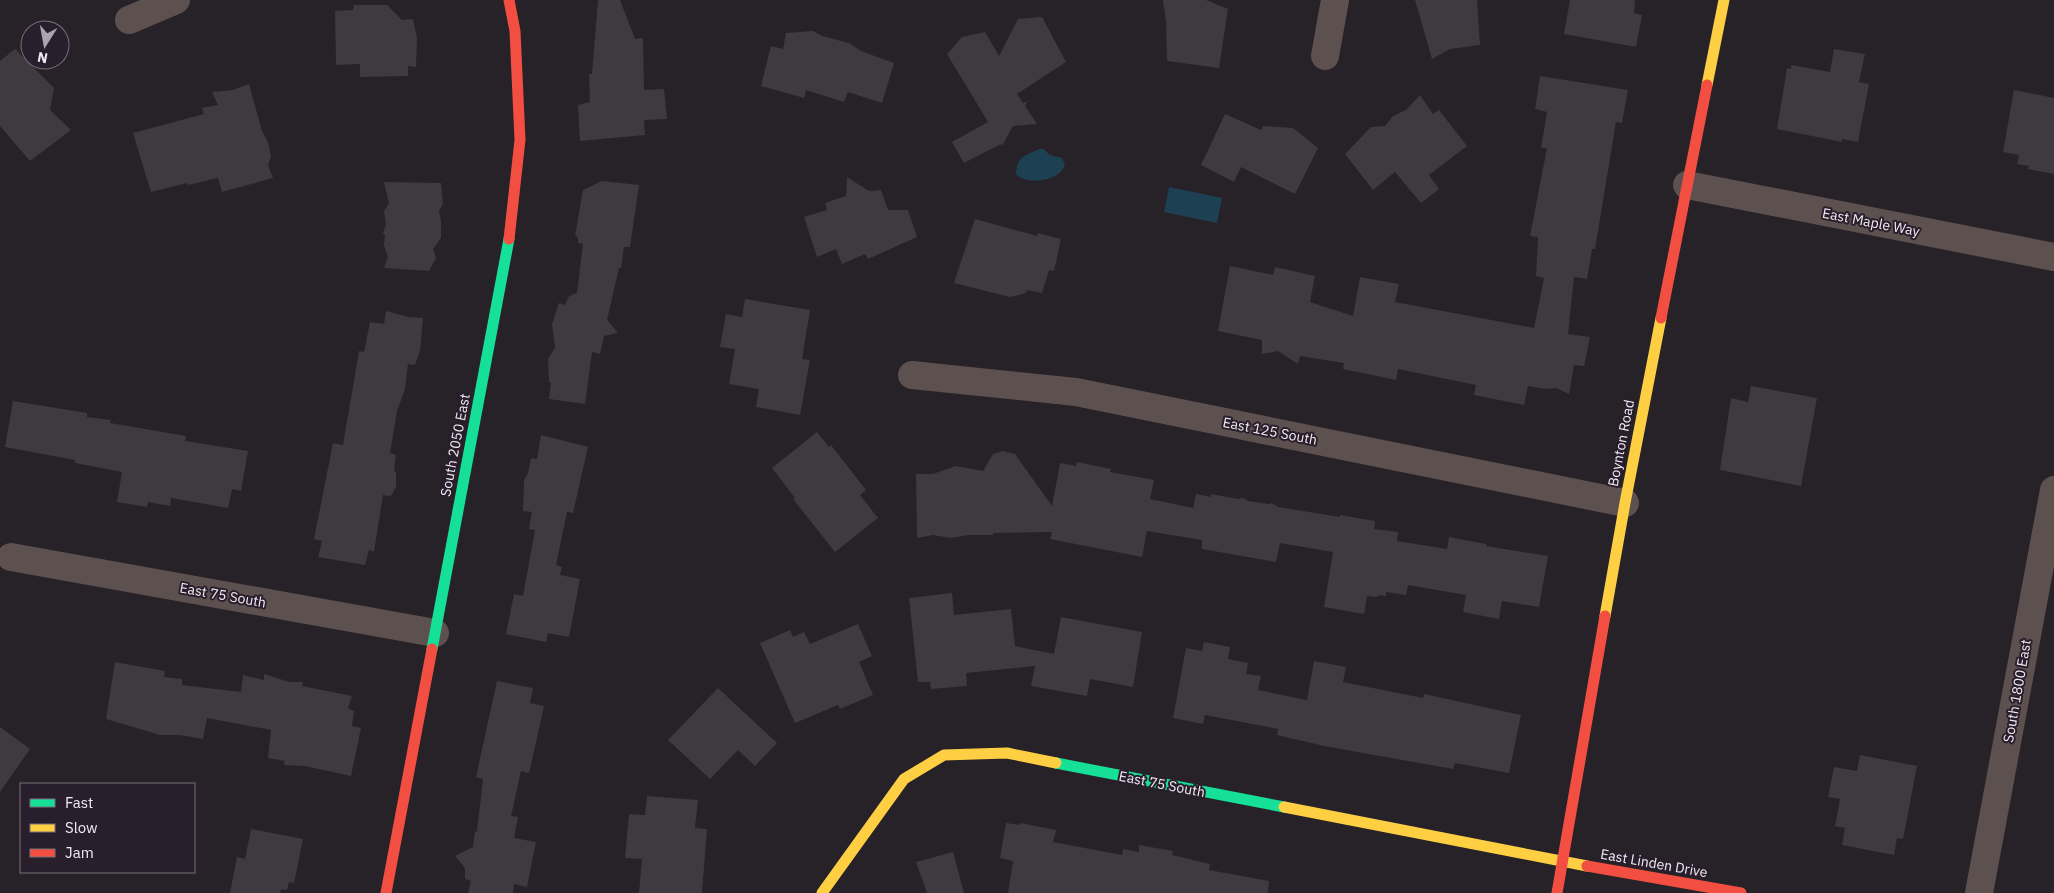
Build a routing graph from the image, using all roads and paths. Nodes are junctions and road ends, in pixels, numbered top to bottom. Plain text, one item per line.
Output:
1 (176, 0) edge
2 (509, 0) edge
3 (1335, 0) edge
4 (1724, 0) edge
5 (129, 20) dead end
6 (1325, 56) dead end
7 (1688, 185) junction
8 (2054, 257) edge
9 (912, 375) dead end
10 (2054, 490) edge
11 (1625, 503) junction
12 (11, 557) dead end
13 (435, 633) junction
14 (1563, 862) junction
15 (386, 893) edge
16 (822, 893) edge
17 (1557, 893) edge
18 (1741, 893) edge
19 (1979, 893) edge

1 - 5 street
2 - 13 street, South 2050 East
3 - 6 street
4 - 7 street, Boynton Road
7 - 8 street, East Maple Way
7 - 11 street, Boynton Road
9 - 11 street, East 125 South
10 - 19 street, South 1800 East
11 - 14 street, Boynton Road
12 - 13 street, East 75 South
13 - 15 street, South 2050 East
14 - 16 street, East 75 South
14 - 17 street, Boynton Road
14 - 18 street, East Linden Drive

